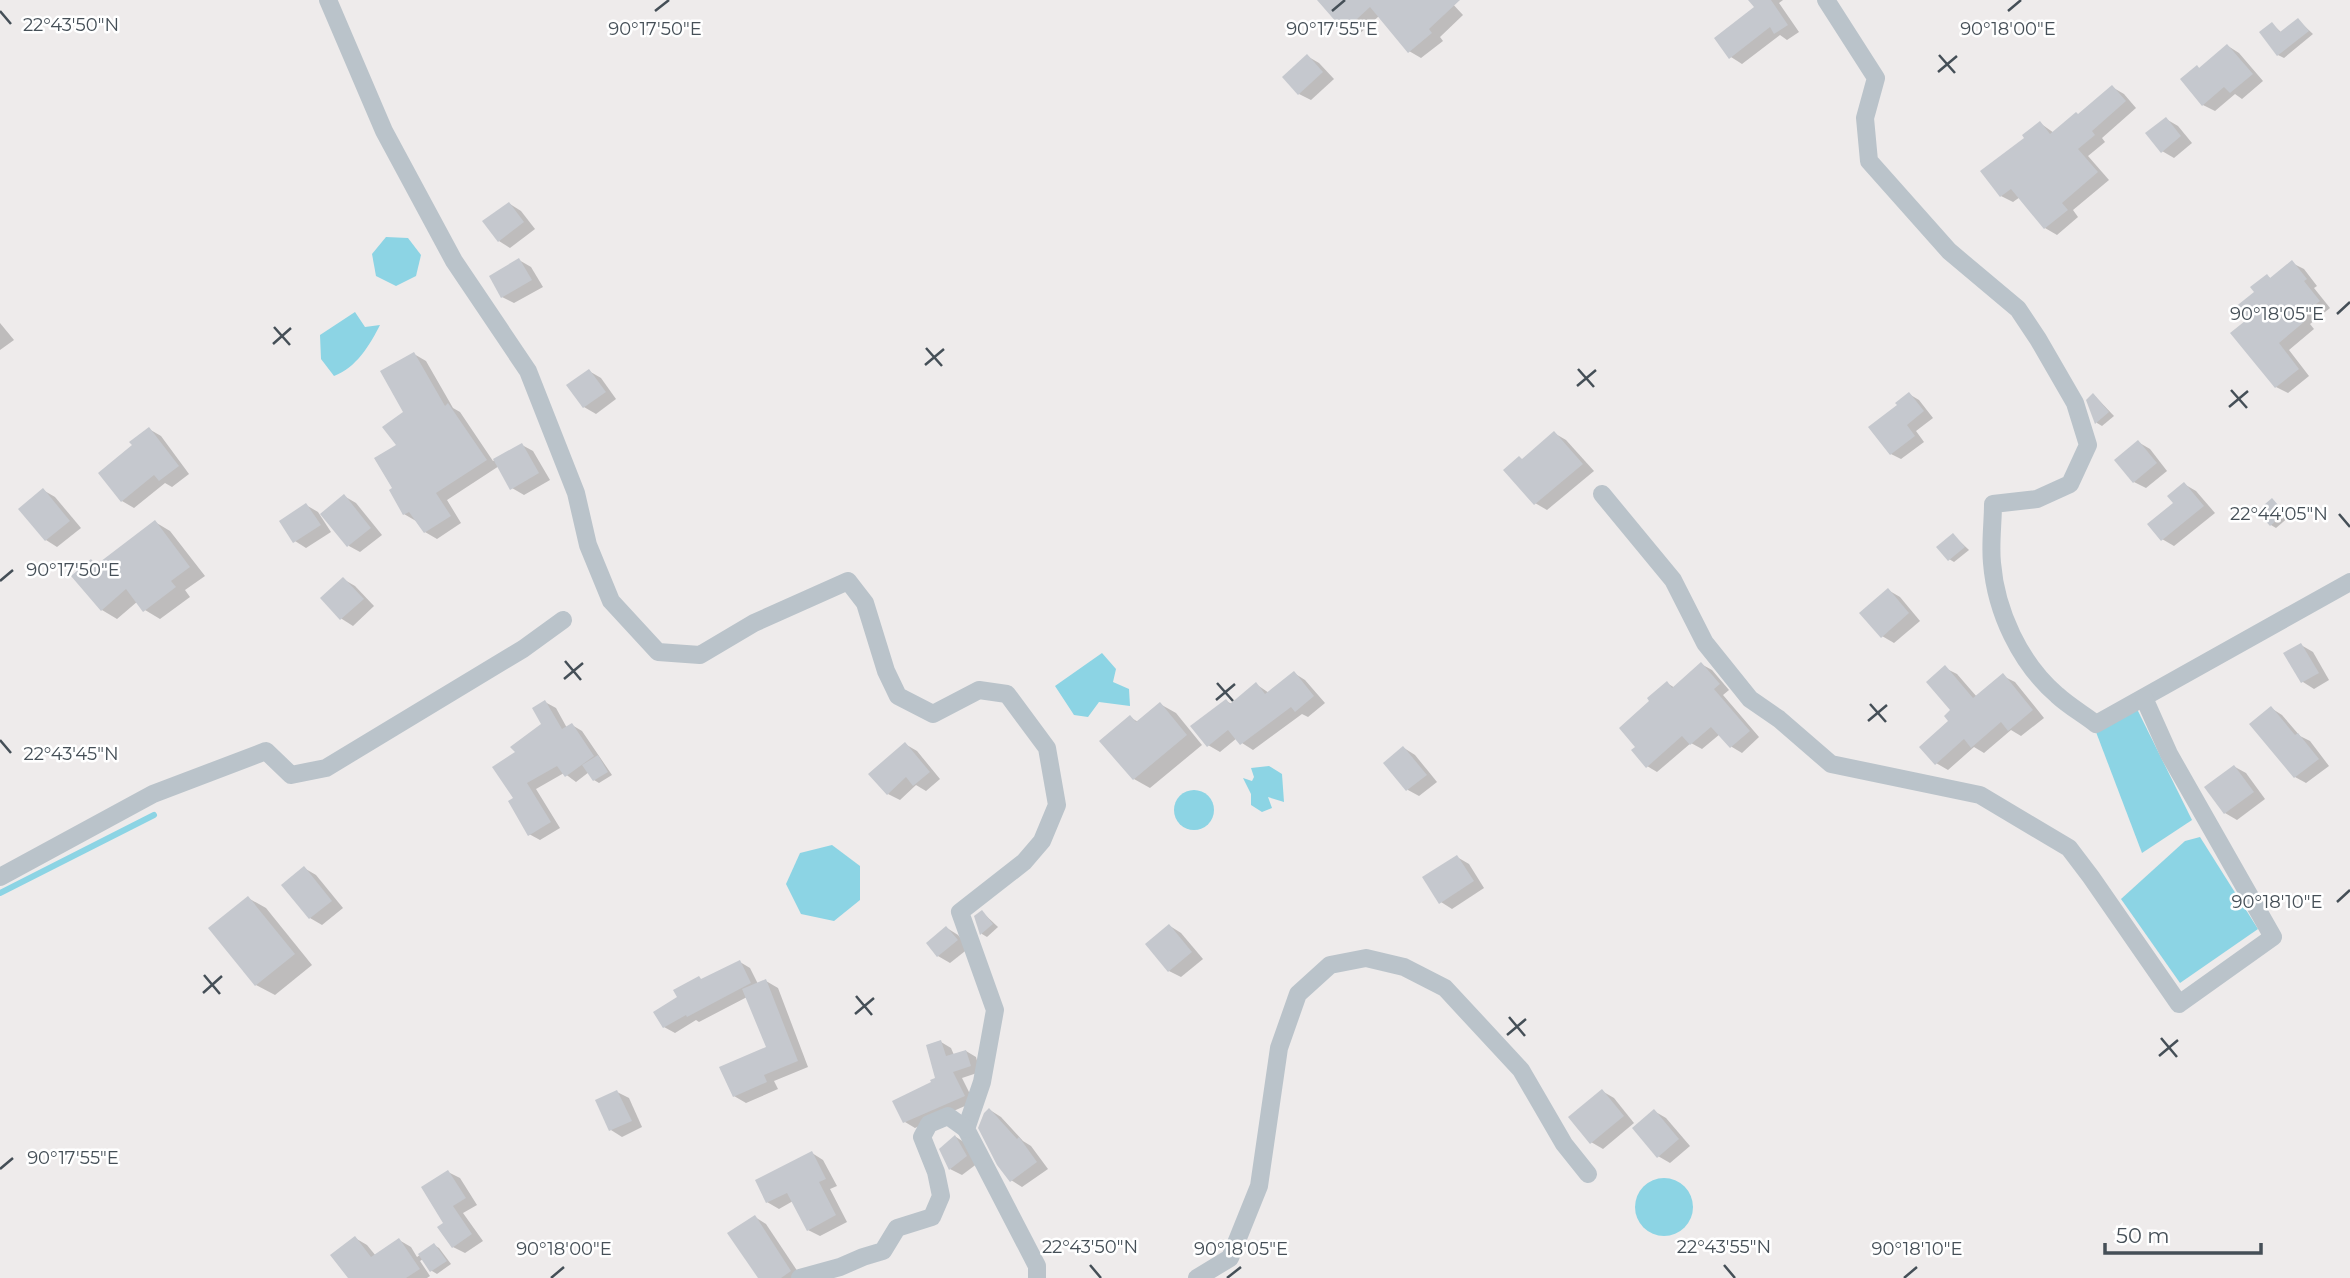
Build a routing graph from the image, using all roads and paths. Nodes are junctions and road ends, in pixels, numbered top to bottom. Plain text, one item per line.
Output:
1 (328, 0) edge
2 (1826, 0) edge
3 (1602, 494) dead end
4 (2350, 582) edge
5 (563, 620) dead end
6 (2144, 698) junction
7 (0, 877) edge
8 (966, 1129) junction
9 (1588, 1174) dead end
10 (800, 1278) edge
11 (1037, 1278) edge
12 (1197, 1278) edge

1 - 8 street
2 - 6 street
3 - 6 street
4 - 6 street
5 - 7 street
8 - 10 street
8 - 11 street
9 - 12 street

